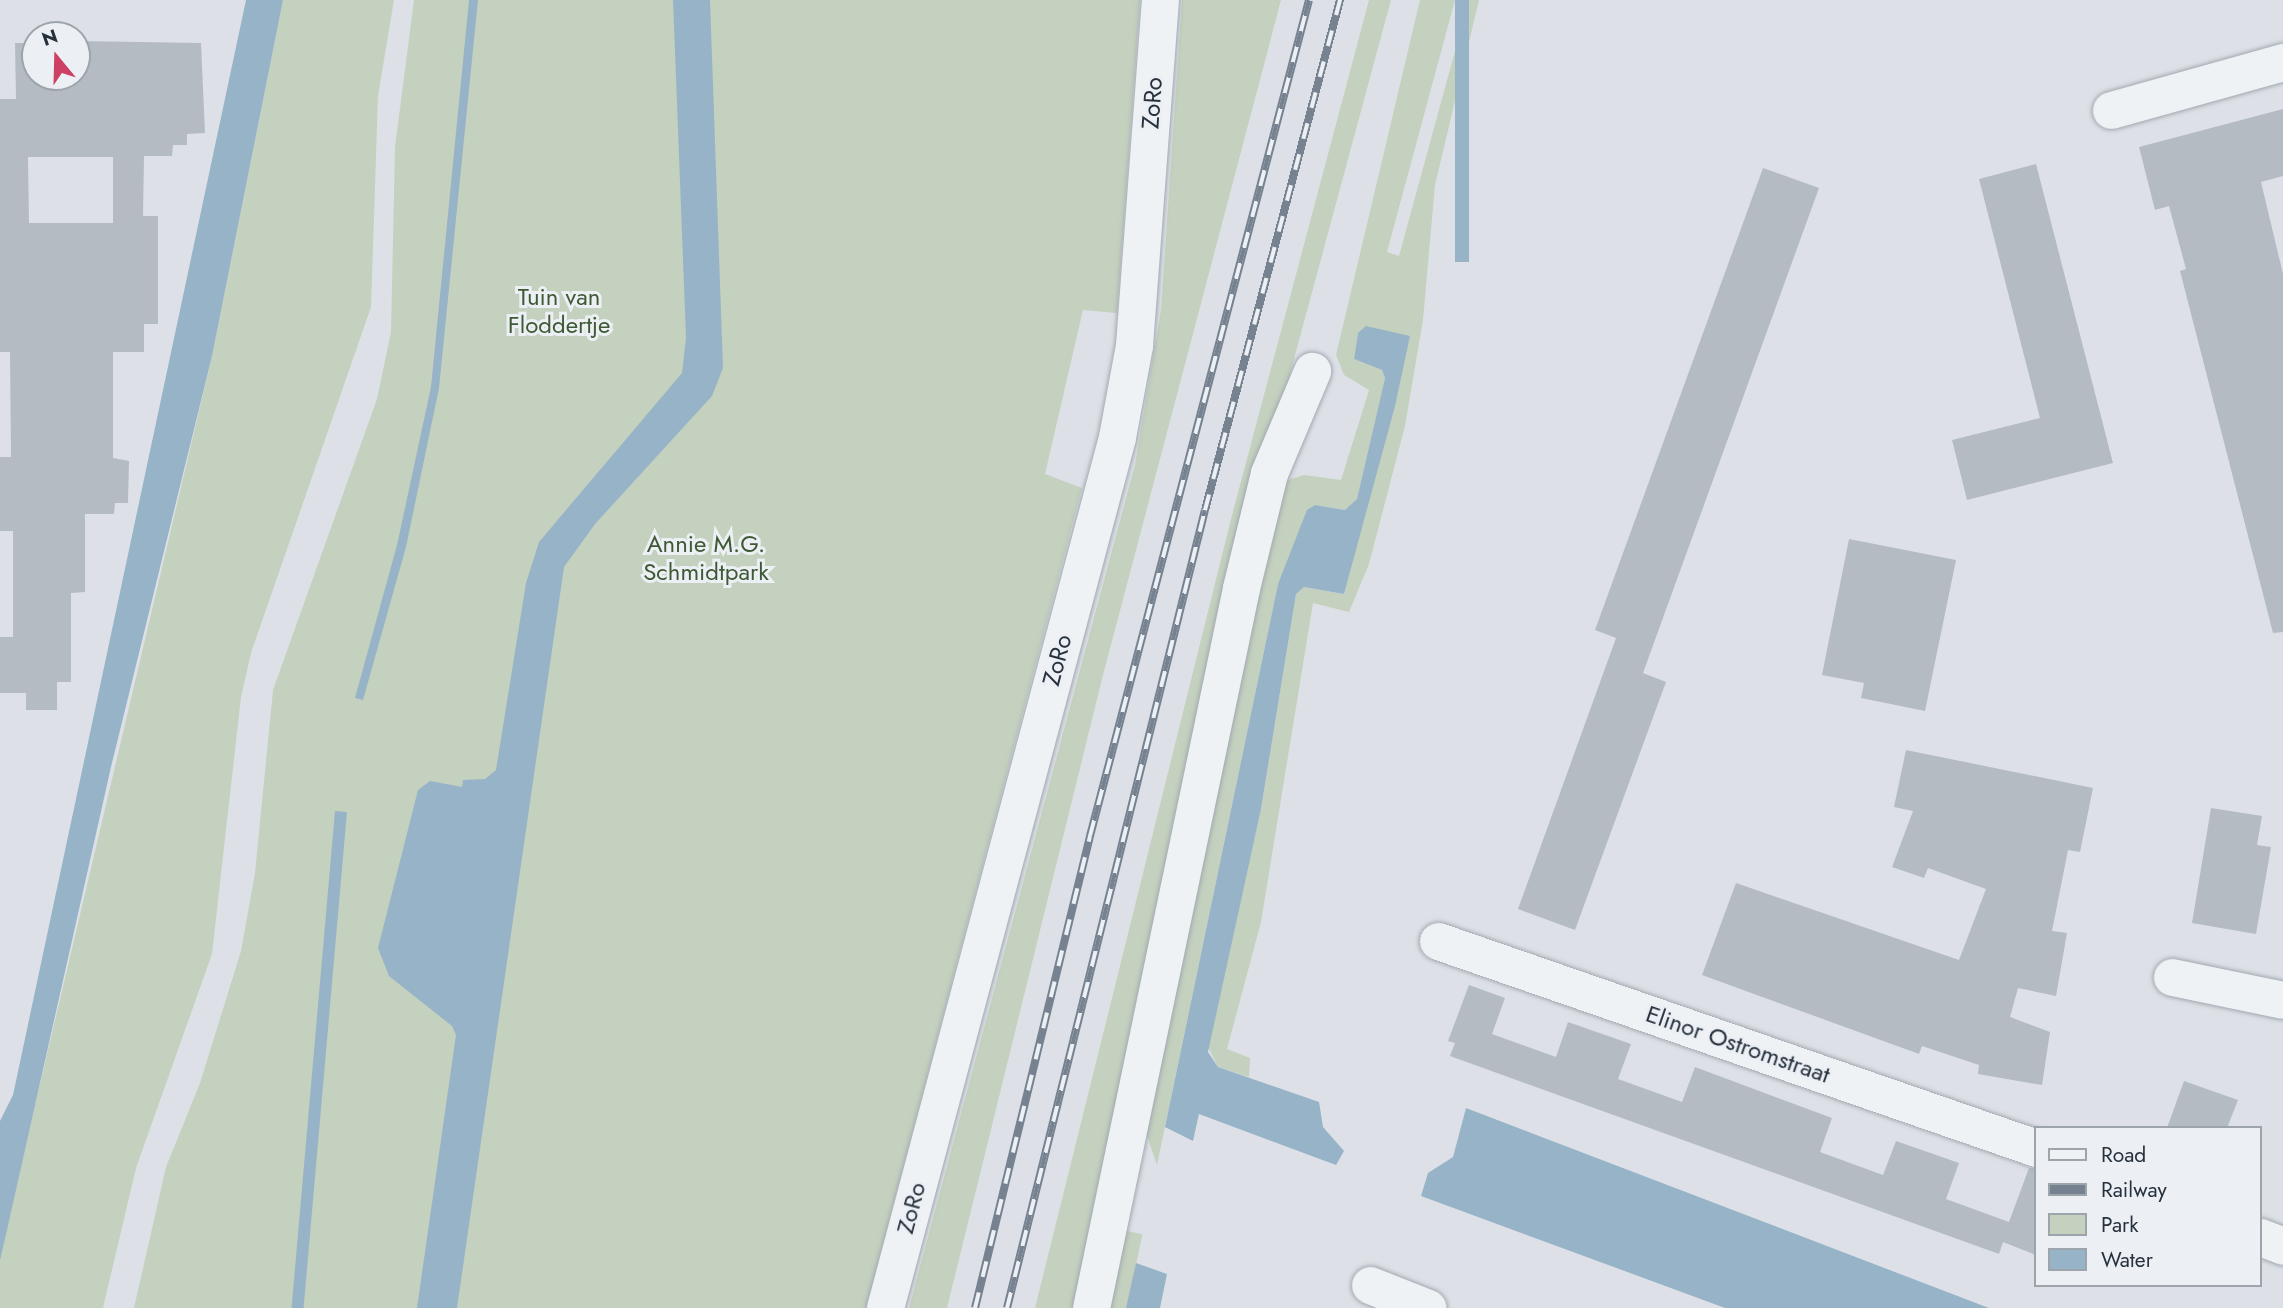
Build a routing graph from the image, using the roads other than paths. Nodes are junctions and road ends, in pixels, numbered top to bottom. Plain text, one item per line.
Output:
1 (1160, 0) edge
2 (2283, 62) edge
3 (2111, 110) dead end
4 (1312, 371) dead end
5 (1438, 941) dead end
6 (2172, 977) dead end
7 (2283, 1000) edge
8 (2035, 1149) edge
9 (2262, 1238) edge
10 (2283, 1247) edge
11 (1370, 1285) dead end
12 (885, 1308) edge
13 (1091, 1308) edge
14 (1428, 1308) edge

1 - 12 street, ZoRo
2 - 3 street
4 - 13 street
5 - 8 street, Elinor Ostromstraat
6 - 7 street
9 - 10 street
11 - 14 street

